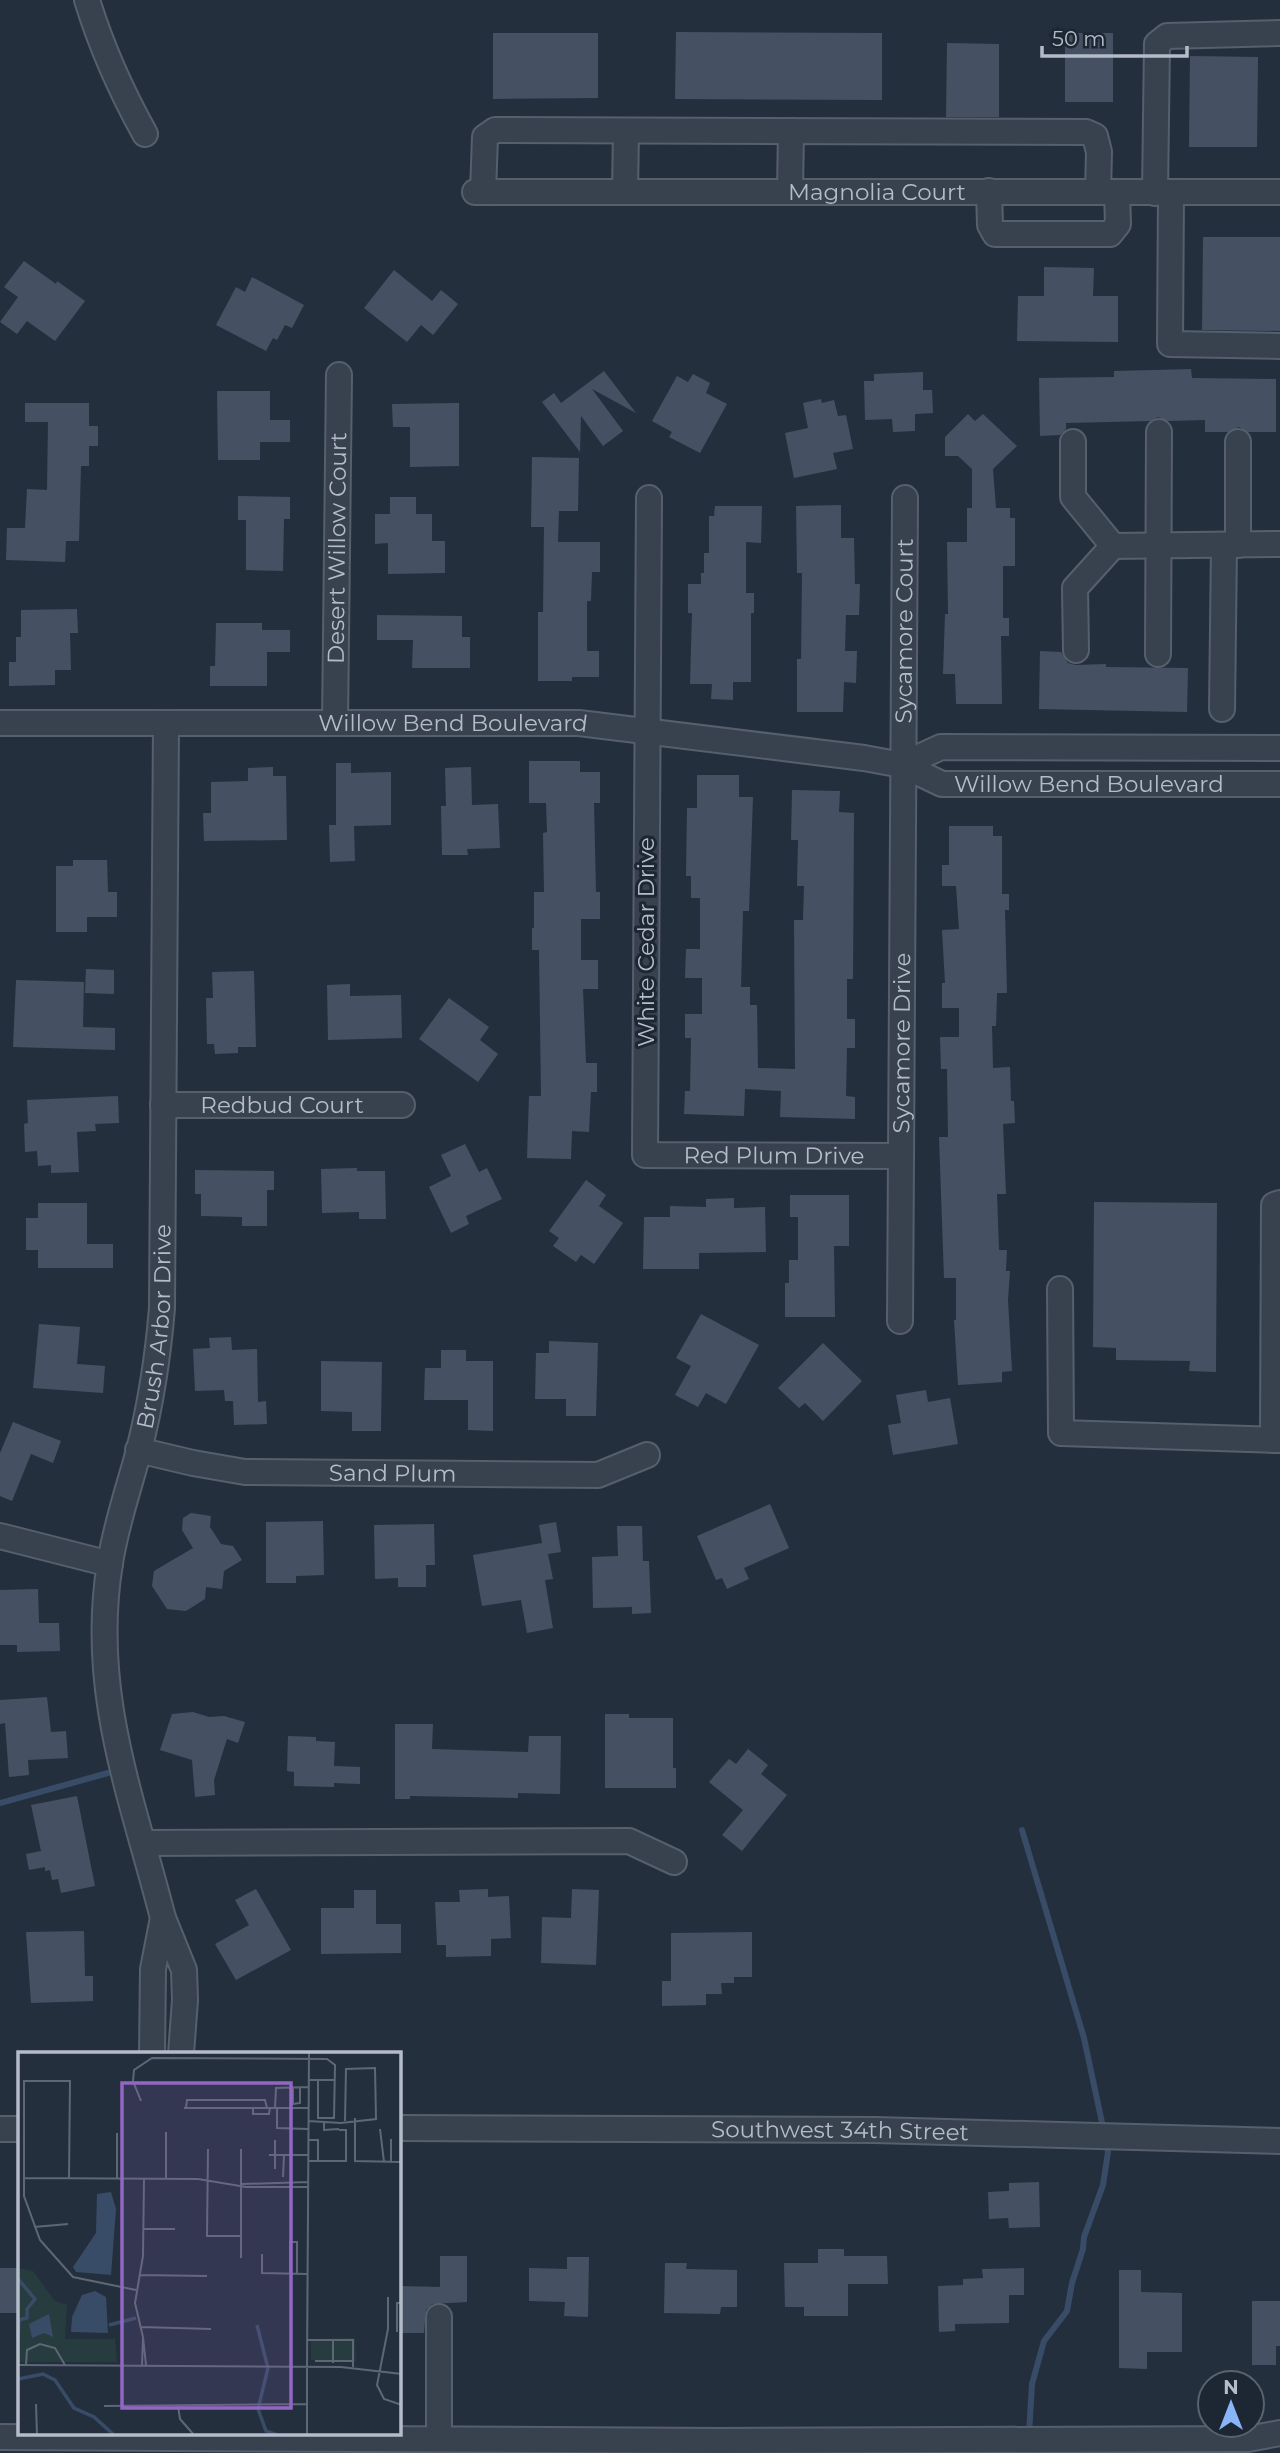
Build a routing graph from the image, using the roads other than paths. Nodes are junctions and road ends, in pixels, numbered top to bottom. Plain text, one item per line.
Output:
1 (88, 0) edge
2 (1280, 33) edge
3 (626, 131) junction
4 (791, 131) junction
5 (145, 134) dead end
6 (625, 191) junction
7 (790, 191) junction
8 (989, 191) junction
9 (1107, 192) junction
10 (1280, 192) edge
11 (1163, 193) junction
12 (1280, 346) edge
13 (339, 375) dead end
14 (1159, 432) dead end
15 (1073, 442) dead end
16 (1238, 442) dead end
17 (649, 498) dead end
18 (905, 498) dead end
19 (1280, 544) edge
20 (1231, 545) junction
21 (1113, 546) junction
22 (1159, 546) junction
23 (1076, 650) dead end
24 (1158, 654) dead end
25 (1222, 709) dead end
26 (0, 723) edge
27 (166, 723) junction
28 (335, 723) junction
29 (647, 730) junction
30 (1280, 748) edge
31 (1101, 749) junction
32 (902, 765) junction
33 (1101, 784) junction
34 (1280, 784) edge
35 (163, 1105) junction
36 (402, 1105) dead end
37 (645, 1155) joint
38 (901, 1156) junction
39 (1280, 1203) edge
40 (1060, 1289) dead end
41 (1277, 1317) edge
42 (900, 1321) dead end
43 (1277, 1440) edge
44 (138, 1450) junction
45 (647, 1455) dead end
46 (0, 1536) edge
47 (110, 1564) junction
48 (144, 1843) junction
49 (674, 1862) dead end
50 (163, 1918) junction
51 (152, 2048) edge
52 (181, 2048) edge
53 (0, 2129) edge
54 (18, 2129) edge
55 (401, 2129) edge
56 (1280, 2141) edge
57 (439, 2317) dead end
58 (0, 2437) edge
59 (1196, 2439) edge
60 (1248, 2439) edge
61 (433, 2444) edge
62 (1280, 2446) edge

1 - 5 street
2 - 11 street
3 - 4 street
3 - 6 street
3 - 6 street, Magnolia Court
4 - 7 street
4 - 9 street
6 - 7 street, Magnolia Court
7 - 8 street, Magnolia Court
8 - 9 street, Magnolia Court
8 - 9 street
9 - 11 street, Magnolia Court
10 - 11 street, Magnolia Court
11 - 12 street
13 - 28 street, Desert Willow Court
14 - 22 street
15 - 21 street
16 - 20 street
17 - 29 street, White Cedar Drive
18 - 32 street, Sycamore Court
19 - 20 street
20 - 22 street
20 - 25 street
21 - 22 street
21 - 23 street
22 - 24 street
26 - 27 street, Willow Bend Boulevard
27 - 28 street, Willow Bend Boulevard
27 - 35 street, Brush Arbor Drive
28 - 29 street, Willow Bend Boulevard
29 - 32 street, Willow Bend Boulevard
29 - 37 street, White Cedar Drive
30 - 31 street, Willow Bend Boulevard
31 - 32 street, Willow Bend Boulevard
31 - 33 street
32 - 33 street, Willow Bend Boulevard
32 - 38 street, Sycamore Drive
33 - 34 street, Willow Bend Boulevard
35 - 36 street, Redbud Court
35 - 44 street, Brush Arbor Drive
37 - 38 street, Red Plum Drive
38 - 42 street, Sycamore Drive
39 - 41 street
40 - 43 street
41 - 43 street
44 - 45 street, Sand Plum
44 - 47 street, Brush Arbor Drive
46 - 47 street
47 - 48 street, Brush Arbor Drive
48 - 49 street
48 - 50 street, Brush Arbor Drive
50 - 51 street, Brush Arbor Drive
50 - 52 street, Brush Arbor Drive
51 - 52 street
53 - 54 street
55 - 56 street, Southwest 34th Street
57 - 61 street
58 - 61 street
59 - 61 street
60 - 62 street

